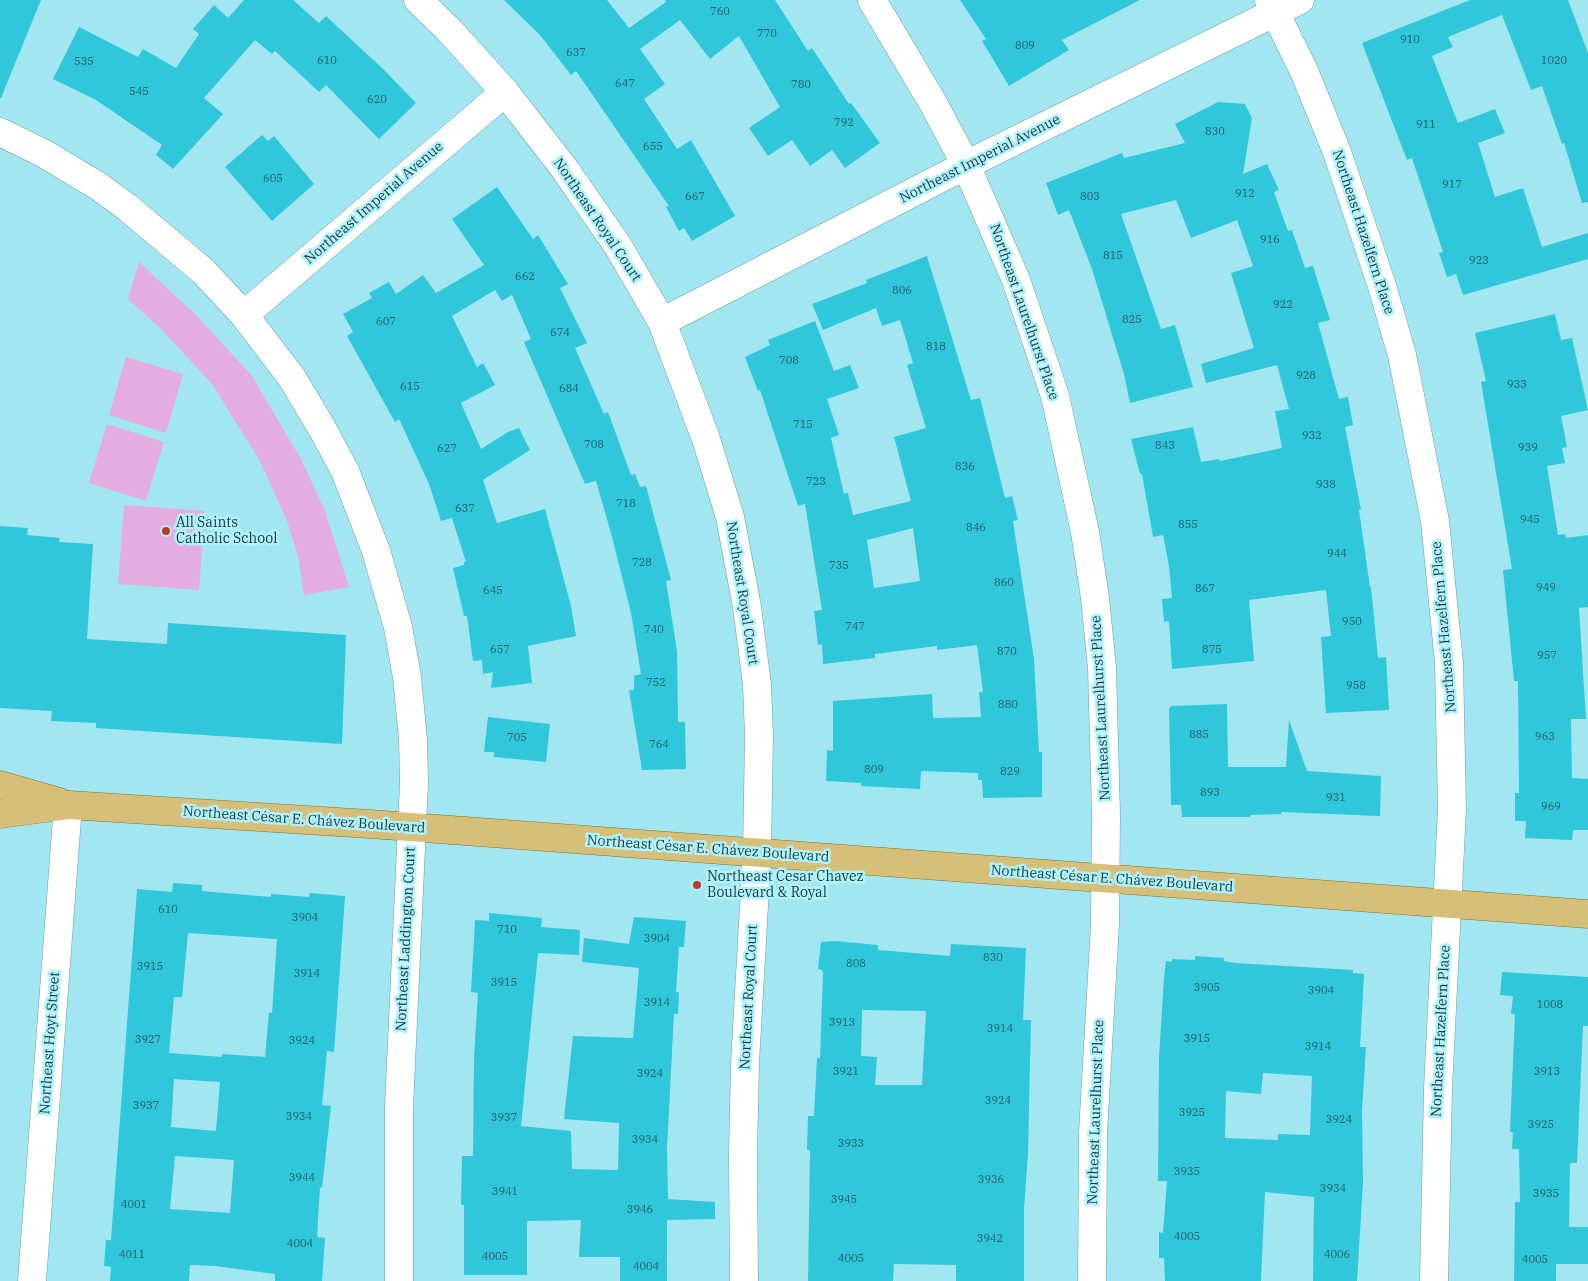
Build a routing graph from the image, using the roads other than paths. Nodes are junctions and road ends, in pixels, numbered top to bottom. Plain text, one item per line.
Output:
1 (418, 0) edge
2 (872, 0) edge
3 (1300, 0) edge
4 (1272, 6) edge
5 (505, 92) junction
6 (0, 132) edge
7 (966, 165) junction
8 (244, 315) junction
9 (662, 322) junction
10 (0, 785) edge
11 (68, 804) junction
12 (0, 814) edge
13 (412, 828) junction
14 (757, 853) junction
15 (1106, 878) junction
16 (1448, 903) junction
17 (1588, 914) edge
18 (32, 1281) edge
19 (399, 1281) edge
20 (744, 1281) edge
21 (1092, 1281) edge
22 (1434, 1281) edge

1 - 5 street, Northeast Royal Court
2 - 7 street, Northeast Laurelhurst Place
3 - 4 street, Northeast Imperial Avenue
4 - 7 street, Northeast Imperial Avenue
4 - 16 street, Northeast Hazelfern Place
5 - 8 street, Northeast Imperial Avenue
5 - 9 street, Northeast Royal Court
6 - 8 street, Northeast Laddington Court
7 - 9 street, Northeast Imperial Avenue
7 - 15 street, Northeast Laurelhurst Place
8 - 13 street, Northeast Laddington Court
9 - 14 street, Northeast Royal Court
10 - 11 main road, Northeast César E. Chávez Boulevard
11 - 12 main road, Northeast César E. Chávez Boulevard
11 - 13 main road, Northeast César E. Chávez Boulevard
11 - 18 street, Northeast Hoyt Street
13 - 14 main road, Northeast César E. Chávez Boulevard
13 - 19 street, Northeast Laddington Court
14 - 15 main road, Northeast César E. Chávez Boulevard
14 - 20 street, Northeast Royal Court
15 - 16 main road, Northeast César E. Chávez Boulevard
15 - 21 street, Northeast Laurelhurst Place
16 - 17 main road, Northeast César E. Chávez Boulevard
16 - 22 street, Northeast Hazelfern Place

